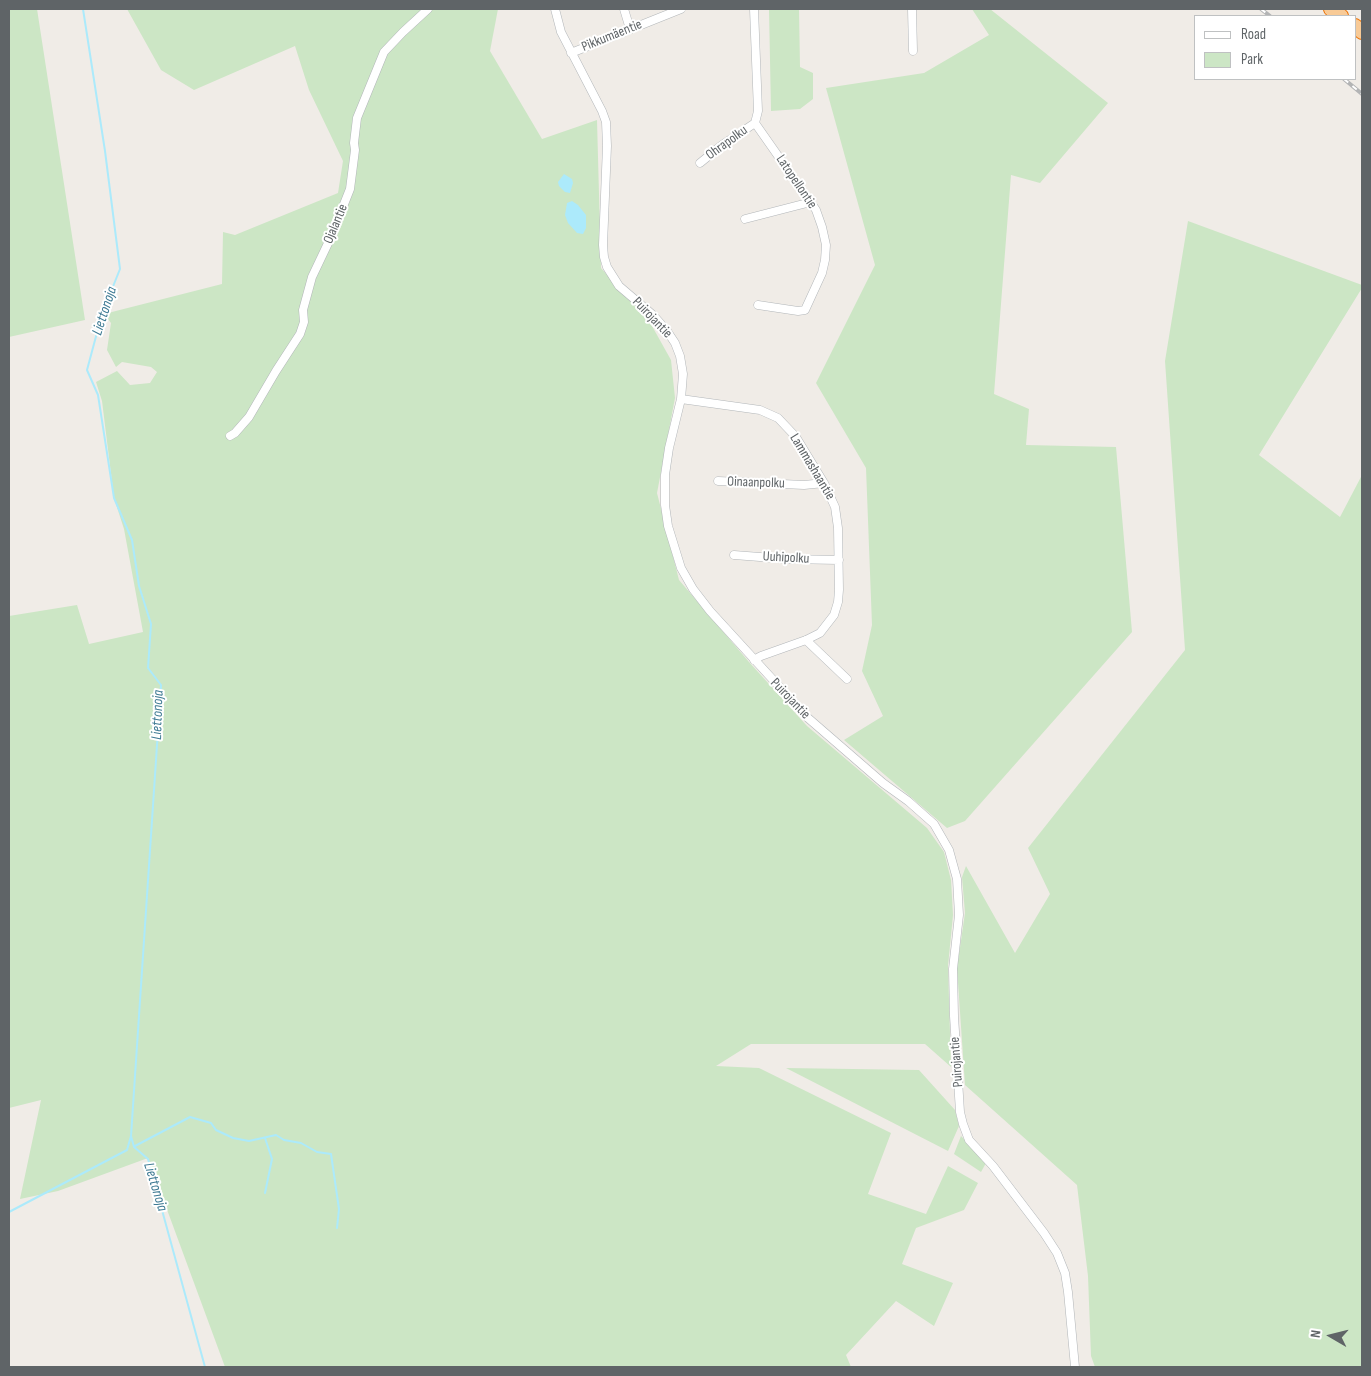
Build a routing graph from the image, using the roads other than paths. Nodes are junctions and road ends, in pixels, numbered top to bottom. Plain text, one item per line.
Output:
1 (428, 9) edge
2 (554, 9) edge
3 (624, 9) edge
4 (680, 9) edge
5 (754, 9) edge
6 (912, 9) edge
7 (630, 29) junction
8 (913, 51) dead end
9 (571, 52) junction
10 (755, 123) junction
11 (700, 163) dead end
12 (811, 202) junction
13 (745, 219) dead end
14 (758, 305) dead end
15 (681, 399) junction
16 (230, 436) dead end
17 (718, 481) dead end
18 (824, 483) junction
19 (734, 555) dead end
20 (839, 560) junction
21 (806, 640) junction
22 (754, 660) junction
23 (847, 679) dead end
24 (1075, 1367) edge

1 - 16 street, Ojalantie
2 - 9 street, Puirojantie
3 - 7 street
4 - 7 street, Pikkumäentie
5 - 10 street
6 - 8 street
7 - 9 street, Pikkumäentie
9 - 15 street, Puirojantie
10 - 11 street, Ohrapolku
10 - 12 street, Latopellontie
12 - 13 street
12 - 14 street, Latopellontie
15 - 18 street, Lammashaantie
15 - 22 street, Puirojantie
17 - 18 street, Oinaanpolku
18 - 20 street, Lammashaantie
19 - 20 street, Uuhipolku
20 - 21 street, Lammashaantie
21 - 22 street, Lammashaantie
21 - 23 street
22 - 24 street, Puirojantie

